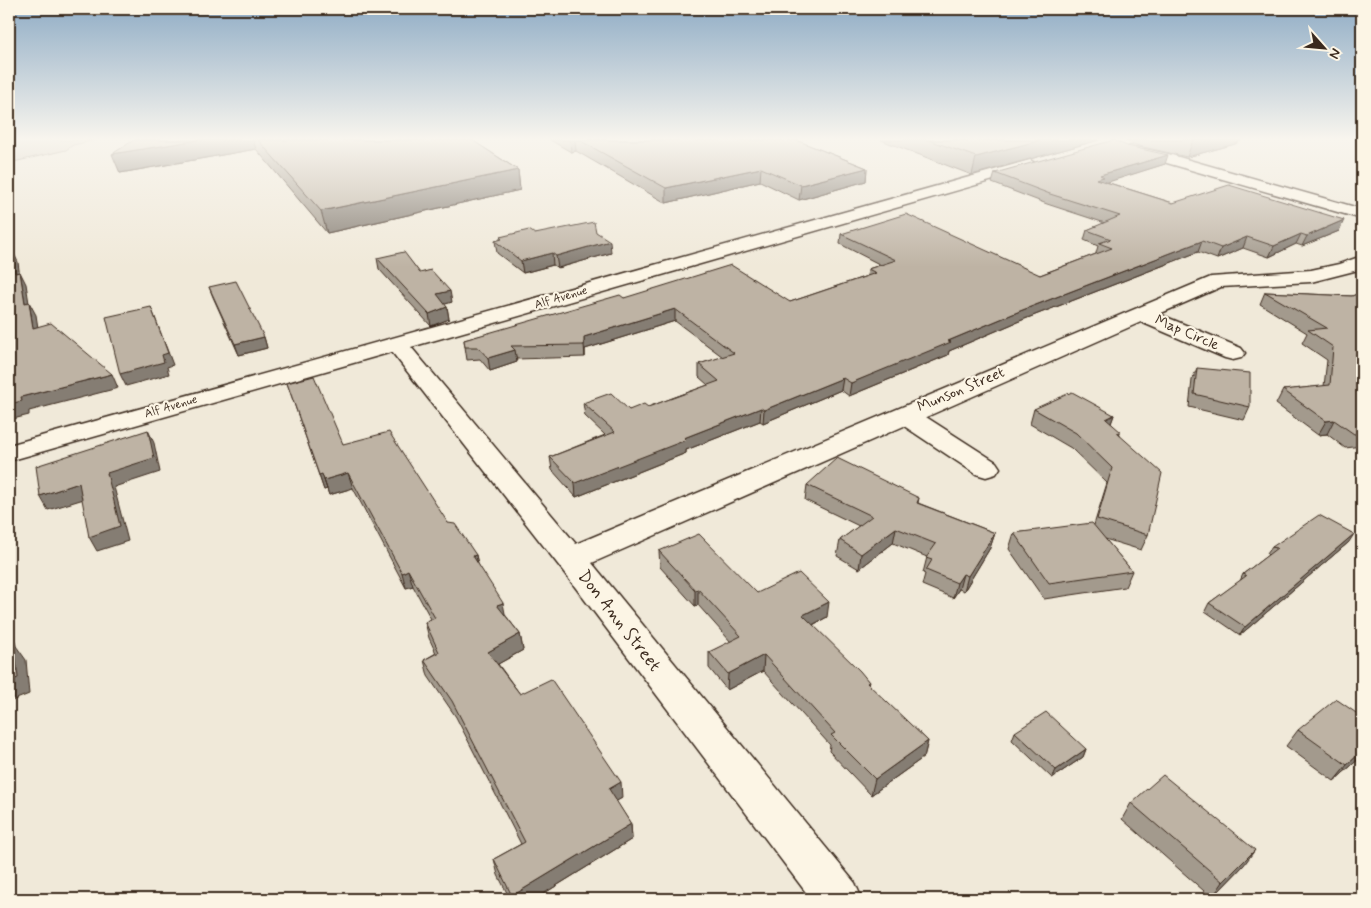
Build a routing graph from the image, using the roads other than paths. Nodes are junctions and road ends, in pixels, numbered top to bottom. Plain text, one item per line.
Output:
1 (969, 182) edge
2 (1249, 182) edge
3 (1357, 214) edge
4 (1362, 262) edge
5 (1140, 314) junction
6 (397, 344) junction
7 (1233, 353) dead end
8 (904, 414) junction
9 (9, 453) edge
10 (986, 468) dead end
11 (570, 559) junction
12 (839, 899) edge

1 - 6 street, Alf Avenue
2 - 3 street
4 - 5 street, Munson Street
5 - 7 street, Map Circle
5 - 8 street, Munson Street
6 - 9 street, Alf Avenue
6 - 11 street, Don Ann Street
8 - 10 street
8 - 11 street, Munson Street
11 - 12 street, Don Ann Street

